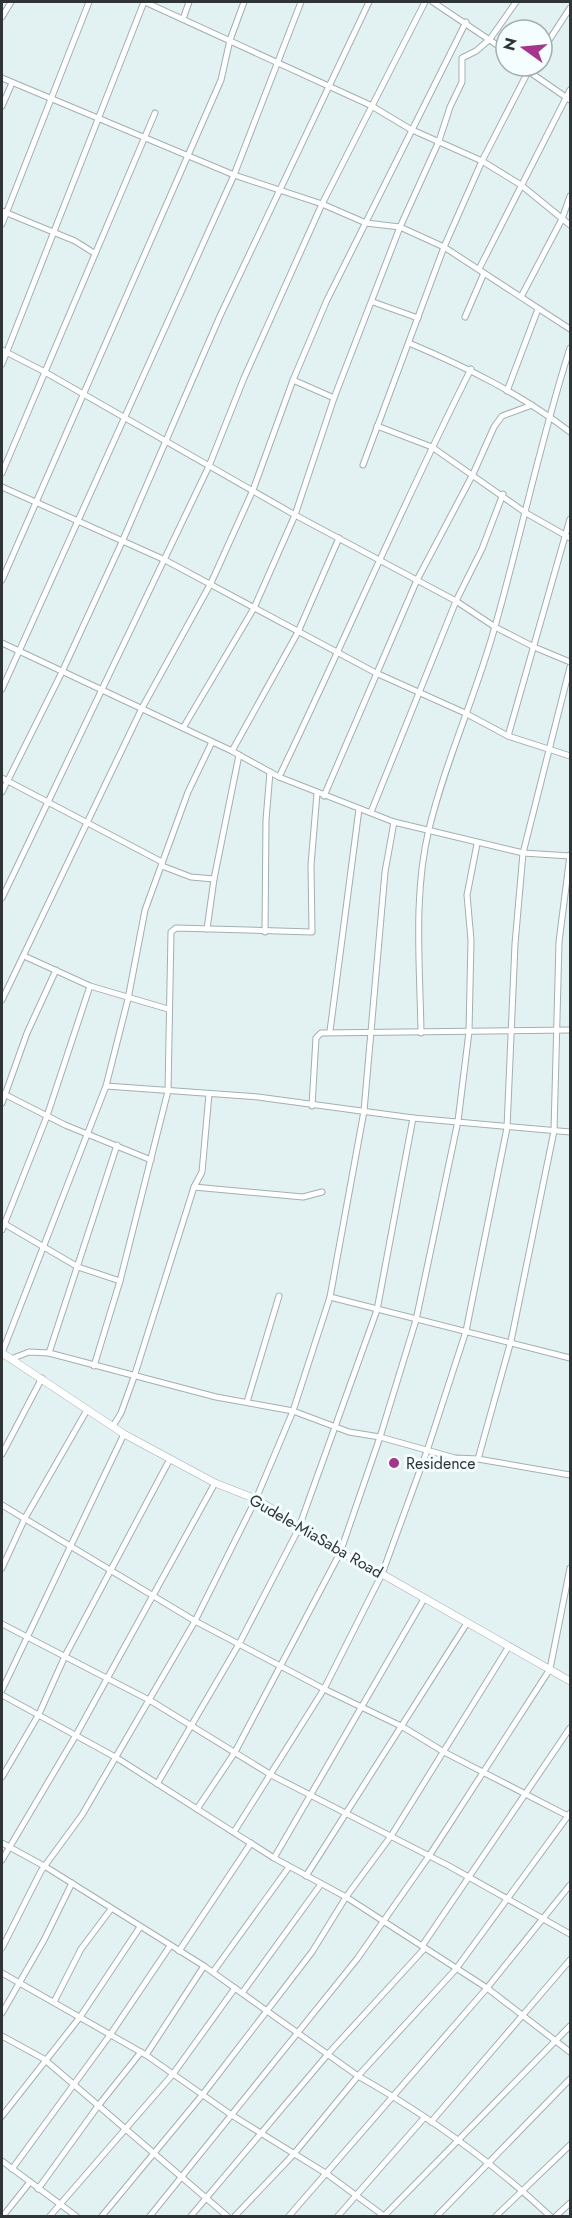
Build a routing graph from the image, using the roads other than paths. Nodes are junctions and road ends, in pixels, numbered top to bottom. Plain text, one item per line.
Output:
1 (11, 2) edge
2 (89, 2) edge
3 (144, 2) edge
4 (189, 2) edge
5 (244, 2) edge
6 (301, 2) edge
7 (369, 2) edge
8 (424, 2) edge
9 (433, 2) edge
10 (516, 2) edge
11 (570, 9) edge
12 (2, 17) edge
13 (183, 19) junction
14 (466, 22) junction
15 (554, 33) edge
16 (490, 39) junction
17 (230, 40) junction
18 (494, 42) edge
19 (276, 61) junction
20 (2, 78) edge
21 (524, 78) edge
22 (541, 78) edge
23 (12, 83) junction
24 (330, 86) junction
25 (570, 90) edge
26 (568, 99) edge
27 (51, 100) junction
28 (370, 105) junction
29 (2, 106) edge
30 (155, 113) dead end
31 (98, 120) junction
32 (411, 129) junction
33 (142, 139) junction
34 (439, 141) junction
35 (189, 155) junction
36 (482, 161) junction
37 (234, 175) junction
38 (521, 185) junction
39 (282, 189) junction
40 (570, 196) edge
41 (322, 204) junction
42 (4, 212) edge
43 (562, 219) junction
44 (366, 223) junction
45 (2, 224) edge
46 (570, 225) edge
47 (400, 227) junction
48 (54, 233) junction
49 (444, 247) junction
50 (94, 253) junction
51 (482, 271) junction
52 (521, 297) junction
53 (373, 302) junction
54 (538, 309) junction
55 (465, 317) dead end
56 (418, 318) junction
57 (570, 329) edge
58 (409, 343) junction
59 (570, 348) edge
60 (4, 351) edge
61 (2, 364) edge
62 (471, 369) junction
63 (43, 371) junction
64 (293, 380) junction
65 (507, 391) junction
66 (84, 395) junction
67 (334, 398) junction
68 (532, 405) junction
69 (548, 415) junction
70 (126, 419) junction
71 (377, 426) junction
72 (570, 432) edge
73 (165, 442) junction
74 (432, 447) junction
75 (363, 465) dead end
76 (209, 466) junction
77 (2, 473) edge
78 (473, 474) junction
79 (2, 488) edge
80 (253, 490) junction
81 (503, 495) junction
82 (37, 503) junction
83 (526, 513) junction
84 (295, 515) junction
85 (570, 519) edge
86 (78, 522) junction
87 (568, 537) edge
88 (339, 538) junction
89 (122, 542) junction
90 (165, 560) junction
91 (380, 560) junction
92 (2, 580) edge
93 (417, 580) junction
94 (211, 583) junction
95 (456, 601) junction
96 (254, 608) junction
97 (495, 627) junction
98 (297, 632) junction
99 (2, 643) edge
100 (534, 647) junction
101 (20, 652) junction
102 (339, 652) junction
103 (570, 662) edge
104 (570, 667) edge
105 (62, 672) junction
106 (376, 673) junction
107 (2, 690) edge
108 (103, 692) junction
109 (421, 693) junction
110 (142, 708) junction
111 (465, 713) junction
112 (183, 728) junction
113 (508, 736) junction
114 (212, 742) junction
115 (549, 748) junction
116 (232, 751) junction
117 (239, 755) junction
118 (570, 756) edge
119 (270, 772) junction
120 (279, 777) junction
121 (4, 779) edge
122 (2, 792) edge
123 (317, 793) junction
124 (324, 796) junction
125 (47, 802) junction
126 (359, 809) junction
127 (371, 812) junction
128 (394, 822) junction
129 (88, 823) junction
130 (428, 831) junction
131 (477, 844) junction
132 (523, 853) junction
133 (570, 855) edge
134 (162, 862) junction
135 (214, 879) junction
136 (2, 898) edge
137 (207, 928) junction
138 (265, 932) junction
139 (24, 956) junction
140 (56, 970) junction
141 (90, 986) junction
142 (128, 999) junction
143 (2, 1000) edge
144 (168, 1010) junction
145 (570, 1030) edge
146 (330, 1031) junction
147 (558, 1031) junction
148 (469, 1032) junction
149 (510, 1032) junction
150 (370, 1033) junction
151 (421, 1033) junction
152 (106, 1086) junction
153 (168, 1091) junction
154 (3, 1093) edge
155 (209, 1094) junction
156 (2, 1103) edge
157 (312, 1106) junction
158 (364, 1112) junction
159 (47, 1116) junction
160 (413, 1118) junction
161 (458, 1121) junction
162 (507, 1128) junction
163 (554, 1131) junction
164 (570, 1132) edge
165 (87, 1133) junction
166 (117, 1145) junction
167 (151, 1160) junction
168 (194, 1187) junction
169 (322, 1192) dead end
170 (2, 1225) edge
171 (44, 1246) junction
172 (78, 1267) junction
173 (120, 1281) junction
174 (279, 1296) dead end
175 (330, 1297) junction
176 (377, 1310) junction
177 (416, 1320) junction
178 (466, 1331) junction
179 (510, 1341) junction
180 (2, 1353) edge
181 (49, 1353) junction
182 (570, 1358) edge
183 (11, 1359) junction
184 (94, 1366) junction
185 (134, 1377) junction
186 (42, 1378) junction
187 (247, 1402) junction
188 (87, 1410) junction
189 (293, 1411) junction
190 (113, 1426) junction
191 (335, 1427) junction
192 (124, 1434) junction
193 (380, 1437) junction
194 (427, 1451) junction
195 (2, 1454) edge
196 (170, 1459) junction
197 (478, 1459) junction
198 (570, 1475) edge
199 (215, 1483) junction
200 (256, 1499) junction
201 (2, 1505) edge
202 (25, 1518) junction
203 (298, 1530) junction
204 (70, 1545) junction
205 (340, 1553) junction
206 (2, 1568) edge
207 (570, 1568) edge
208 (111, 1569) junction
209 (382, 1574) junction
210 (153, 1595) junction
211 (424, 1599) junction
212 (195, 1621) junction
213 (467, 1623) junction
214 (2, 1624) edge
215 (27, 1637) junction
216 (238, 1644) junction
217 (509, 1646) junction
218 (65, 1656) junction
219 (279, 1665) junction
220 (550, 1670) junction
221 (106, 1677) junction
222 (570, 1681) edge
223 (324, 1689) junction
224 (2, 1690) edge
225 (2, 1695) edge
226 (151, 1701) junction
227 (364, 1707) junction
228 (39, 1714) junction
229 (190, 1725) junction
230 (403, 1727) junction
231 (570, 1728) edge
232 (76, 1735) junction
233 (235, 1752) junction
234 (444, 1752) junction
235 (117, 1758) junction
236 (482, 1773) junction
237 (271, 1774) junction
238 (2, 1777) edge
239 (158, 1784) junction
240 (524, 1792) junction
241 (312, 1796) junction
242 (197, 1809) junction
243 (348, 1813) junction
244 (570, 1815) edge
245 (234, 1833) junction
246 (391, 1836) junction
247 (2, 1843) edge
248 (251, 1843) junction
249 (9, 1848) junction
250 (429, 1856) junction
251 (274, 1858) junction
252 (2, 1860) edge
253 (46, 1867) junction
254 (289, 1867) junction
255 (306, 1876) junction
256 (468, 1877) junction
257 (72, 1883) junction
258 (321, 1884) junction
259 (570, 1885) edge
260 (346, 1898) junction
261 (508, 1899) junction
262 (111, 1909) junction
263 (544, 1918) junction
264 (385, 1922) junction
265 (140, 1927) junction
266 (570, 1934) edge
267 (170, 1946) junction
268 (424, 1947) junction
269 (2, 1948) edge
270 (179, 1951) junction
271 (570, 1960) edge
272 (204, 1966) junction
273 (456, 1969) junction
274 (213, 1972) junction
275 (2, 1973) edge
276 (20, 1983) junction
277 (235, 1988) junction
278 (487, 1988) junction
279 (242, 1993) junction
280 (54, 2002) junction
281 (266, 2010) junction
282 (2, 2013) edge
283 (521, 2014) junction
284 (80, 2017) junction
285 (570, 2026) edge
286 (296, 2032) junction
287 (110, 2035) junction
288 (2, 2036) edge
289 (557, 2041) junction
290 (570, 2052) edge
291 (144, 2054) junction
292 (328, 2054) junction
293 (44, 2059) junction
294 (173, 2074) junction
295 (358, 2076) junction
296 (570, 2079) edge
297 (73, 2084) junction
298 (203, 2094) junction
299 (393, 2096) junction
300 (98, 2106) junction
301 (231, 2114) junction
302 (2, 2116) edge
303 (424, 2118) junction
304 (431, 2122) junction
305 (126, 2128) junction
306 (261, 2134) junction
307 (459, 2142) junction
308 (570, 2145) edge
309 (154, 2153) junction
310 (293, 2155) junction
311 (2, 2161) edge
312 (491, 2164) junction
313 (12, 2169) junction
314 (327, 2174) junction
315 (180, 2176) junction
316 (30, 2182) junction
317 (38, 2189) junction
318 (523, 2191) junction
319 (357, 2196) junction
320 (206, 2198) junction
321 (570, 2203) edge
322 (62, 2204) junction
323 (3, 2217) edge
324 (50, 2217) edge
325 (76, 2217) edge
326 (102, 2217) edge
327 (150, 2217) edge
328 (191, 2217) edge
329 (227, 2217) edge
330 (235, 2217) edge
331 (289, 2217) edge
332 (338, 2217) edge
333 (384, 2217) edge
334 (437, 2217) edge
335 (495, 2217) edge
336 (550, 2217) edge
337 (556, 2217) edge

1 - 12 street
2 - 27 street
3 - 13 street
3 - 31 street
4 - 13 street
5 - 17 street
6 - 19 street
7 - 24 street
8 - 28 street
9 - 14 street
10 - 16 street
11 - 15 street
13 - 17 street
14 - 16 street
14 - 32 street
16 - 18 street
16 - 34 street
17 - 19 street
17 - 35 street
19 - 24 street
19 - 37 street
20 - 23 street
21 - 36 street
22 - 26 street
23 - 27 street
23 - 29 street
24 - 28 street
24 - 39 street
25 - 26 street
26 - 38 street
27 - 31 street
27 - 42 street
28 - 32 street
28 - 41 street
30 - 33 street
31 - 33 street
31 - 48 street
32 - 34 street
32 - 44 street
33 - 35 street
33 - 50 street
34 - 36 street
34 - 47 street
35 - 37 street
35 - 66 street
36 - 38 street
36 - 49 street
37 - 39 street
37 - 70 street
38 - 43 street
38 - 51 street
39 - 41 street
39 - 73 street
40 - 43 street
41 - 44 street
41 - 76 street
42 - 45 street
42 - 48 street
43 - 46 street
43 - 52 street
44 - 47 street
44 - 64 street
47 - 49 street
47 - 53 street
48 - 50 street
48 - 60 street
49 - 51 street
49 - 56 street
50 - 63 street
51 - 52 street
51 - 55 street
52 - 54 street
53 - 56 street
53 - 67 street
54 - 57 street
54 - 65 street
56 - 58 street
58 - 62 street
58 - 71 street
59 - 69 street
60 - 61 street
60 - 63 street
62 - 65 street
62 - 74 street
63 - 66 street
63 - 77 street
64 - 67 street
64 - 80 street
65 - 68 street
66 - 70 street
66 - 82 street
67 - 84 street
68 - 69 street
68 - 78 street
69 - 72 street
69 - 83 street
70 - 73 street
70 - 86 street
71 - 74 street
71 - 75 street
73 - 76 street
73 - 89 street
74 - 78 street
74 - 91 street
76 - 80 street
76 - 90 street
78 - 81 street
78 - 93 street
79 - 82 street
80 - 84 street
80 - 94 street
81 - 83 street
81 - 95 street
82 - 86 street
82 - 92 street
83 - 87 street
83 - 97 street
84 - 88 street
84 - 96 street
85 - 87 street
86 - 89 street
86 - 101 street
87 - 100 street
88 - 91 street
88 - 98 street
89 - 90 street
89 - 105 street
90 - 94 street
90 - 108 street
91 - 93 street
91 - 102 street
93 - 95 street
93 - 106 street
94 - 96 street
94 - 110 street
95 - 97 street
95 - 109 street
96 - 98 street
96 - 112 street
97 - 100 street
97 - 111 street
98 - 102 street
98 - 116 street
99 - 101 street
100 - 103 street
100 - 113 street
101 - 105 street
101 - 107 street
102 - 106 street
102 - 120 street
104 - 115 street
105 - 108 street
105 - 121 street
106 - 109 street
106 - 124 street
108 - 110 street
108 - 125 street
109 - 111 street
109 - 127 street
110 - 112 street
110 - 129 street
111 - 113 street
111 - 130 street
112 - 114 street
113 - 115 street
114 - 116 street
114 - 134 street
115 - 118 street
115 - 132 street
116 - 117 street
117 - 119 street
117 - 135 street
119 - 120 street
119 - 138 street
120 - 123 street
121 - 122 street
121 - 125 street
123 - 124 street
123 - 138 street
124 - 126 street
125 - 129 street
125 - 136 street
126 - 127 street
126 - 146 street
127 - 128 street
128 - 130 street
128 - 150 street
129 - 134 street
129 - 139 street
130 - 131 street
130 - 151 street
131 - 132 street
131 - 148 street
132 - 133 street
132 - 149 street
133 - 147 street
134 - 135 street
134 - 142 street
135 - 137 street
137 - 138 street
137 - 144 street
139 - 140 street
139 - 143 street
140 - 141 street
140 - 154 street
141 - 142 street
141 - 159 street
142 - 144 street
142 - 152 street
144 - 153 street
145 - 147 street
146 - 150 street
146 - 157 street
147 - 149 street
147 - 163 street
148 - 149 street
148 - 151 street
148 - 161 street
149 - 162 street
150 - 151 street
150 - 158 street
152 - 153 street
152 - 165 street
153 - 155 street
153 - 167 street
154 - 156 street
154 - 159 street
155 - 157 street
155 - 168 street
157 - 158 street
158 - 160 street
158 - 175 street
159 - 165 street
159 - 170 street
160 - 161 street
160 - 176 street
161 - 162 street
161 - 177 street
162 - 163 street
162 - 178 street
163 - 164 street
163 - 179 street
165 - 166 street
165 - 171 street
166 - 167 street
166 - 172 street
167 - 173 street
168 - 169 street
168 - 185 street
170 - 171 street
171 - 172 street
171 - 180 street
172 - 173 street
172 - 181 street
173 - 184 street
174 - 187 street
175 - 176 street
175 - 189 street
176 - 177 street
176 - 191 street
177 - 178 street
177 - 193 street
178 - 179 street
178 - 194 street
179 - 182 street
179 - 197 street
180 - 183 street, Gudele-MiaSaba Road
181 - 183 street
181 - 184 street
183 - 186 street, Gudele-MiaSaba Road
184 - 185 street
185 - 187 street
185 - 190 street
186 - 188 street, Gudele-MiaSaba Road
186 - 195 street
187 - 189 street
188 - 190 street, Gudele-MiaSaba Road
188 - 202 street
189 - 191 street
189 - 200 street
190 - 192 street, Gudele-MiaSaba Road
191 - 193 street
191 - 203 street
192 - 196 street, Gudele-MiaSaba Road
192 - 204 street
193 - 194 street
193 - 205 street
194 - 197 street
194 - 209 street
196 - 199 street, Gudele-MiaSaba Road
196 - 208 street
197 - 198 street
199 - 200 street, Gudele-MiaSaba Road
199 - 210 street
200 - 203 street, Gudele-MiaSaba Road
200 - 212 street
201 - 202 street
202 - 204 street
202 - 206 street
203 - 205 street, Gudele-MiaSaba Road
203 - 216 street
204 - 208 street
204 - 215 street
205 - 209 street, Gudele-MiaSaba Road
205 - 219 street
207 - 220 street
208 - 210 street
208 - 218 street
209 - 211 street, Gudele-MiaSaba Road
209 - 223 street
210 - 212 street
210 - 221 street
211 - 213 street, Gudele-MiaSaba Road
211 - 227 street
212 - 216 street
212 - 226 street
213 - 217 street, Gudele-MiaSaba Road
213 - 230 street
214 - 215 street
215 - 218 street
215 - 224 street
216 - 219 street
216 - 229 street
217 - 220 street, Gudele-MiaSaba Road
217 - 234 street
218 - 221 street
218 - 228 street
219 - 223 street
219 - 233 street
220 - 222 street, Gudele-MiaSaba Road
220 - 236 street
221 - 226 street
221 - 232 street
223 - 227 street
223 - 237 street
225 - 228 street
226 - 229 street
226 - 235 street
227 - 230 street
227 - 241 street
228 - 232 street
228 - 238 street
229 - 233 street
229 - 239 street
230 - 234 street
230 - 243 street
231 - 240 street
232 - 235 street
232 - 249 street
233 - 237 street
233 - 242 street
234 - 236 street
234 - 246 street
235 - 239 street
235 - 253 street
236 - 240 street
236 - 250 street
237 - 241 street
237 - 245 street
239 - 242 street
240 - 244 street
240 - 256 street
241 - 243 street
241 - 251 street
242 - 245 street
243 - 246 street
243 - 255 street
244 - 261 street
245 - 248 street
246 - 250 street
246 - 260 street
247 - 249 street
248 - 251 street
248 - 270 street
249 - 252 street
249 - 253 street
250 - 256 street
250 - 264 street
251 - 254 street
253 - 257 street
253 - 269 street
254 - 255 street
254 - 274 street
255 - 258 street
256 - 261 street
256 - 268 street
257 - 262 street
257 - 276 street
258 - 260 street
258 - 279 street
259 - 263 street
260 - 264 street
260 - 281 street
261 - 263 street
261 - 273 street
262 - 265 street
262 - 280 street
263 - 266 street
263 - 278 street
264 - 268 street
264 - 286 street
265 - 267 street
265 - 284 street
267 - 270 street
267 - 287 street
268 - 273 street
268 - 292 street
270 - 272 street
271 - 283 street
272 - 274 street
272 - 291 street
273 - 278 street
273 - 295 street
274 - 277 street
275 - 276 street
276 - 280 street
276 - 282 street
277 - 279 street
277 - 294 street
278 - 283 street
278 - 299 street
279 - 281 street
280 - 284 street
281 - 286 street
281 - 298 street
283 - 289 street
283 - 304 street
284 - 287 street
284 - 293 street
285 - 289 street
286 - 292 street
286 - 301 street
287 - 291 street
287 - 297 street
288 - 293 street
289 - 290 street
289 - 307 street
291 - 294 street
291 - 300 street
292 - 295 street
292 - 306 street
293 - 297 street
293 - 302 street
294 - 298 street
294 - 305 street
295 - 299 street
295 - 310 street
296 - 312 street
297 - 300 street
297 - 313 street
298 - 301 street
298 - 309 street
299 - 303 street
299 - 314 street
300 - 305 street
300 - 317 street
301 - 306 street
301 - 315 street
303 - 304 street
303 - 319 street
304 - 307 street
305 - 309 street
305 - 322 street
306 - 310 street
306 - 320 street
307 - 312 street
307 - 333 street
308 - 318 street
309 - 315 street
309 - 326 street
310 - 314 street
310 - 330 street
311 - 313 street
312 - 318 street
312 - 334 street
313 - 316 street
314 - 319 street
314 - 331 street
315 - 320 street
315 - 327 street
316 - 317 street
316 - 323 street
317 - 322 street
318 - 335 street
318 - 336 street
319 - 332 street
319 - 333 street
320 - 328 street
320 - 329 street
321 - 337 street
322 - 324 street
322 - 325 street

